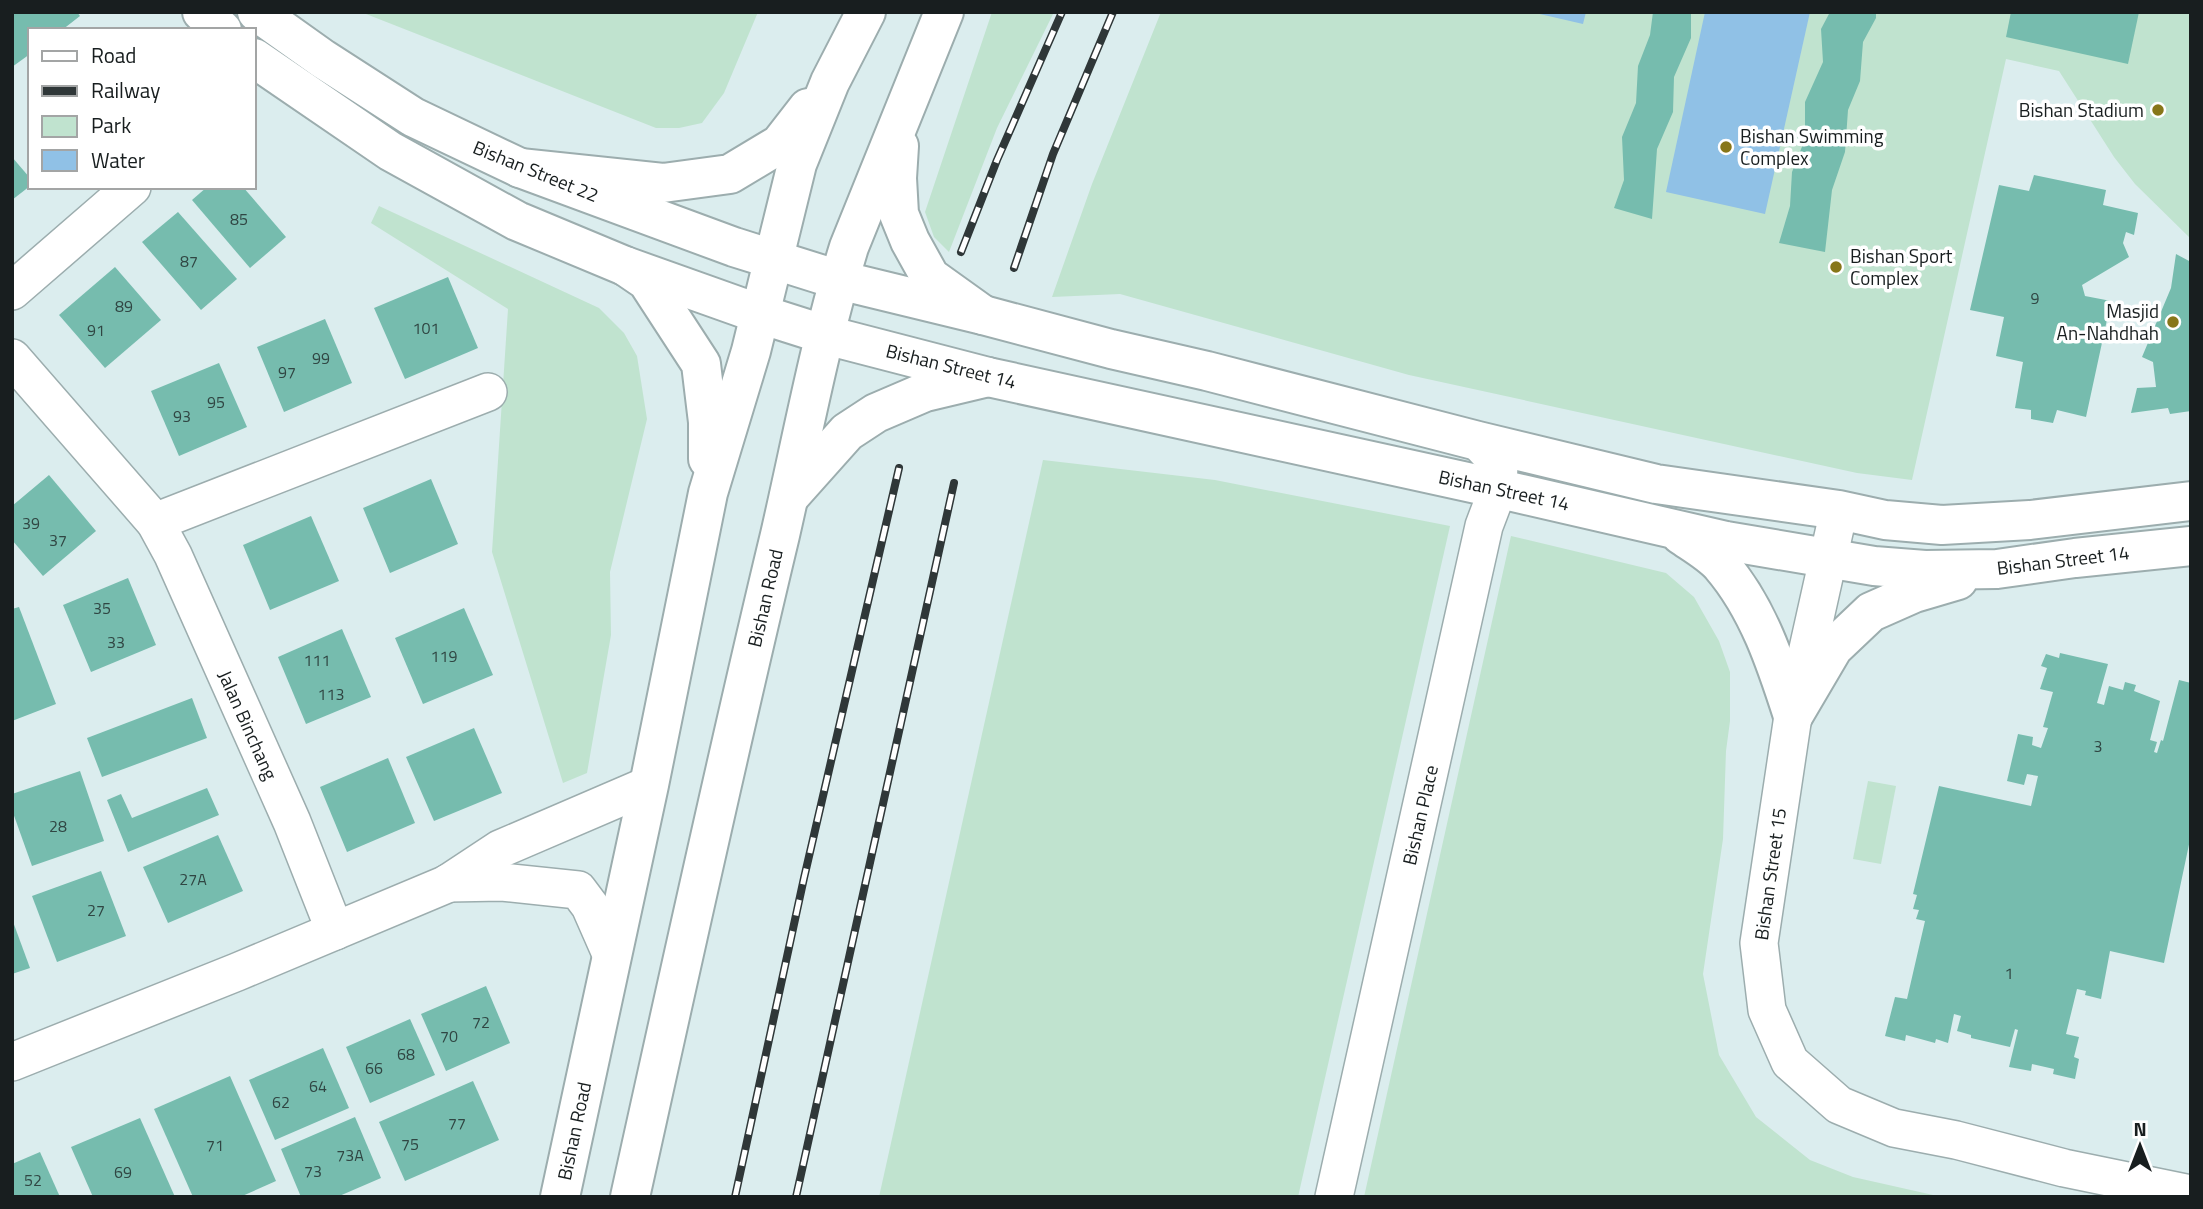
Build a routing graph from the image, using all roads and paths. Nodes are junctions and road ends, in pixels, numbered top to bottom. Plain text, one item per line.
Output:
1 (202, 12) edge
2 (257, 12) edge
3 (866, 12) edge
4 (944, 12) edge
5 (220, 28) edge
6 (256, 59) edge
7 (830, 82) junction
8 (900, 123) junction
9 (520, 167) junction
10 (130, 189) edge
11 (773, 259) junction
12 (625, 266) junction
13 (839, 280) junction
14 (12, 291) edge
15 (760, 314) junction
16 (983, 315) junction
17 (826, 335) junction
18 (12, 358) edge
19 (988, 377) junction
20 (488, 392) dead end
21 (1478, 441) junction
22 (1498, 489) junction
23 (708, 493) junction
24 (789, 497) junction
25 (2191, 501) edge
26 (1839, 510) junction
27 (155, 522) junction
28 (1671, 527) junction
29 (2191, 546) edge
30 (1827, 558) junction
31 (1997, 569) junction
32 (1793, 716) junction
33 (649, 785) junction
34 (447, 884) junction
35 (335, 932) junction
36 (612, 956) junction
37 (12, 1062) edge
38 (2191, 1194) edge
39 (560, 1197) edge
40 (631, 1197) edge
41 (1334, 1197) edge

1 - 5 main road
2 - 9 main road, Bishan Street 22
3 - 7 main road, Bishan Road
4 - 8 main road, Bishan Road
6 - 12 main road
7 - 9 main road
7 - 11 main road, Bishan Road
8 - 13 main road, Bishan Road
8 - 16 main road
9 - 11 main road, Bishan Street 22
10 - 14 street
11 - 13 main road, Bishan Street 22
11 - 15 main road, Bishan Road
12 - 15 main road
12 - 23 main road
13 - 16 main road, Bishan Street 14
13 - 17 main road, Bishan Road
15 - 17 main road
15 - 23 main road, Bishan Road
16 - 21 main road, Bishan Street 14
17 - 19 main road, Bishan Street 14
17 - 24 main road, Bishan Road
18 - 27 street, Jalan Binchang
19 - 22 main road, Bishan Street 14
19 - 24 main road
20 - 27 street
21 - 22 street
21 - 26 main road, Bishan Street 14
22 - 28 main road, Bishan Street 14
22 - 41 street, Bishan Place
23 - 33 main road, Bishan Road
24 - 40 main road, Bishan Road
25 - 26 main road, Bishan Street 14
26 - 30 street, Bishan Street 15
27 - 35 street, Jalan Binchang
28 - 30 main road, Bishan Street 14
28 - 32 main road
29 - 31 main road, Bishan Street 14
30 - 31 main road, Bishan Street 14
30 - 32 street, Bishan Street 15
31 - 32 main road
32 - 38 street, Bishan Street 15
33 - 34 street
33 - 36 main road, Bishan Road
34 - 35 street
34 - 36 street
35 - 37 street
36 - 39 main road, Bishan Road

